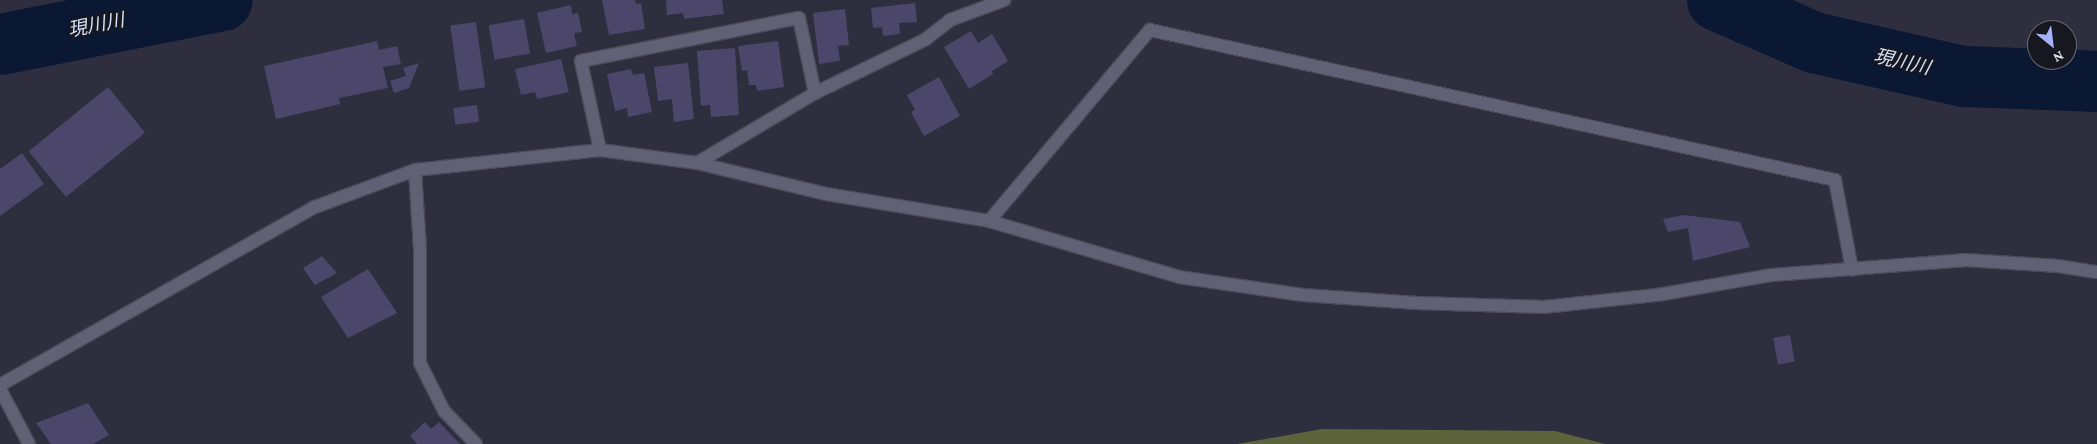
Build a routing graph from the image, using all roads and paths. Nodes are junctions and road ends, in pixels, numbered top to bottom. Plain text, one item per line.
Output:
1 (1004, 0) edge
2 (815, 93) junction
3 (600, 150) junction
4 (697, 163) junction
5 (415, 170) junction
6 (989, 221) junction
7 (1852, 269) junction
8 (2097, 272) edge
9 (0, 387) edge
10 (29, 444) edge
11 (476, 444) edge

1 - 2 street
2 - 3 street
2 - 4 street
3 - 4 street
3 - 5 street
4 - 6 street
5 - 9 street
5 - 11 street
6 - 7 street
6 - 7 street
7 - 8 street
9 - 10 street

